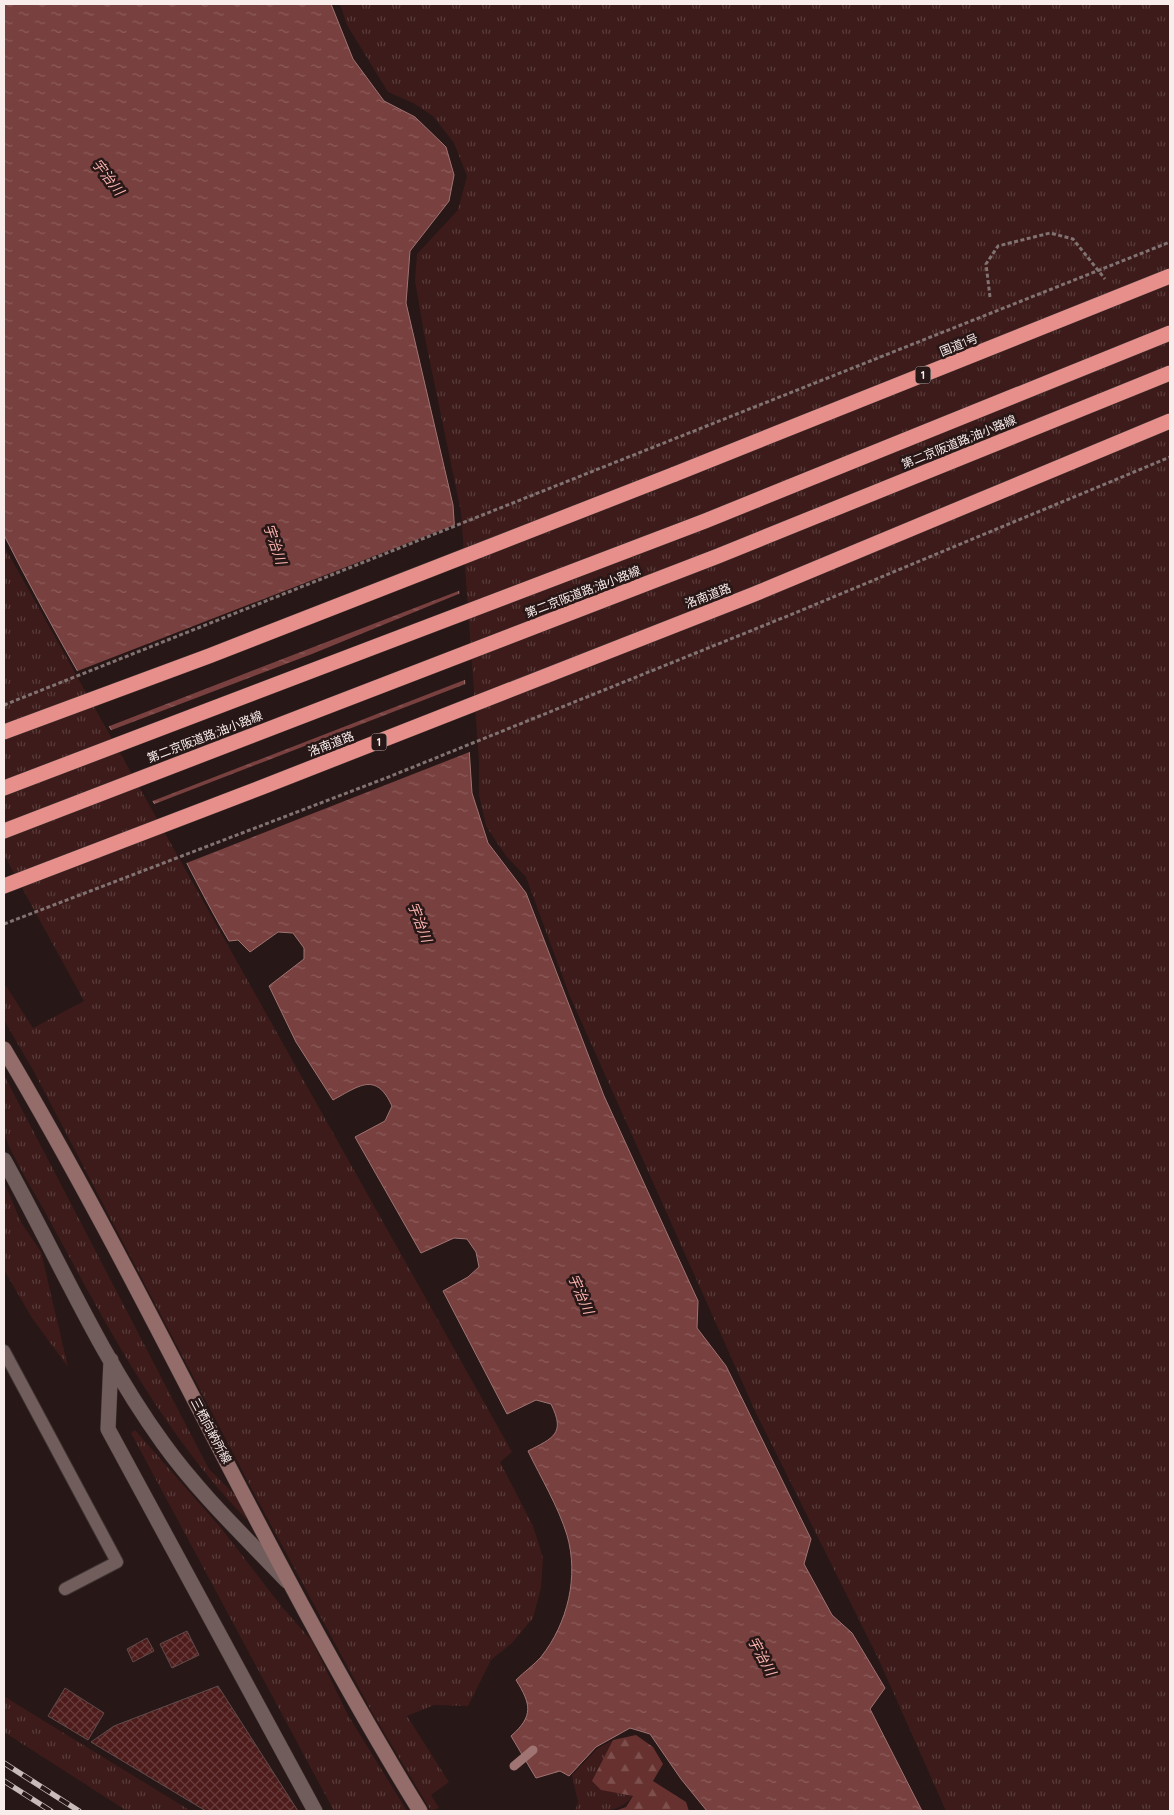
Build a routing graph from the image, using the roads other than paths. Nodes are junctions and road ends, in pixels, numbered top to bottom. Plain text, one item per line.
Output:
1 (1170, 276) edge
2 (1170, 333) edge
3 (1170, 372) edge
4 (1170, 421) edge
5 (4, 732) edge
6 (4, 788) edge
7 (4, 831) edge
8 (4, 886) edge
9 (4, 1049) edge
10 (4, 1160) edge
11 (4, 1351) edge
12 (110, 1360) junction
13 (293, 1588) junction
14 (65, 1589) dead end
15 (315, 1811) edge
16 (420, 1811) edge

1 - 5 highway, 国道1号 / 1, bridge
2 - 6 highway, 第二京阪道路;油小路線
3 - 7 highway, 第二京阪道路;油小路線
4 - 8 highway, 洛南道路 / 1
9 - 13 main road, 三栖向納所線
10 - 12 street
11 - 14 lane
12 - 13 street
12 - 15 street
13 - 16 main road, 三栖向納所線

